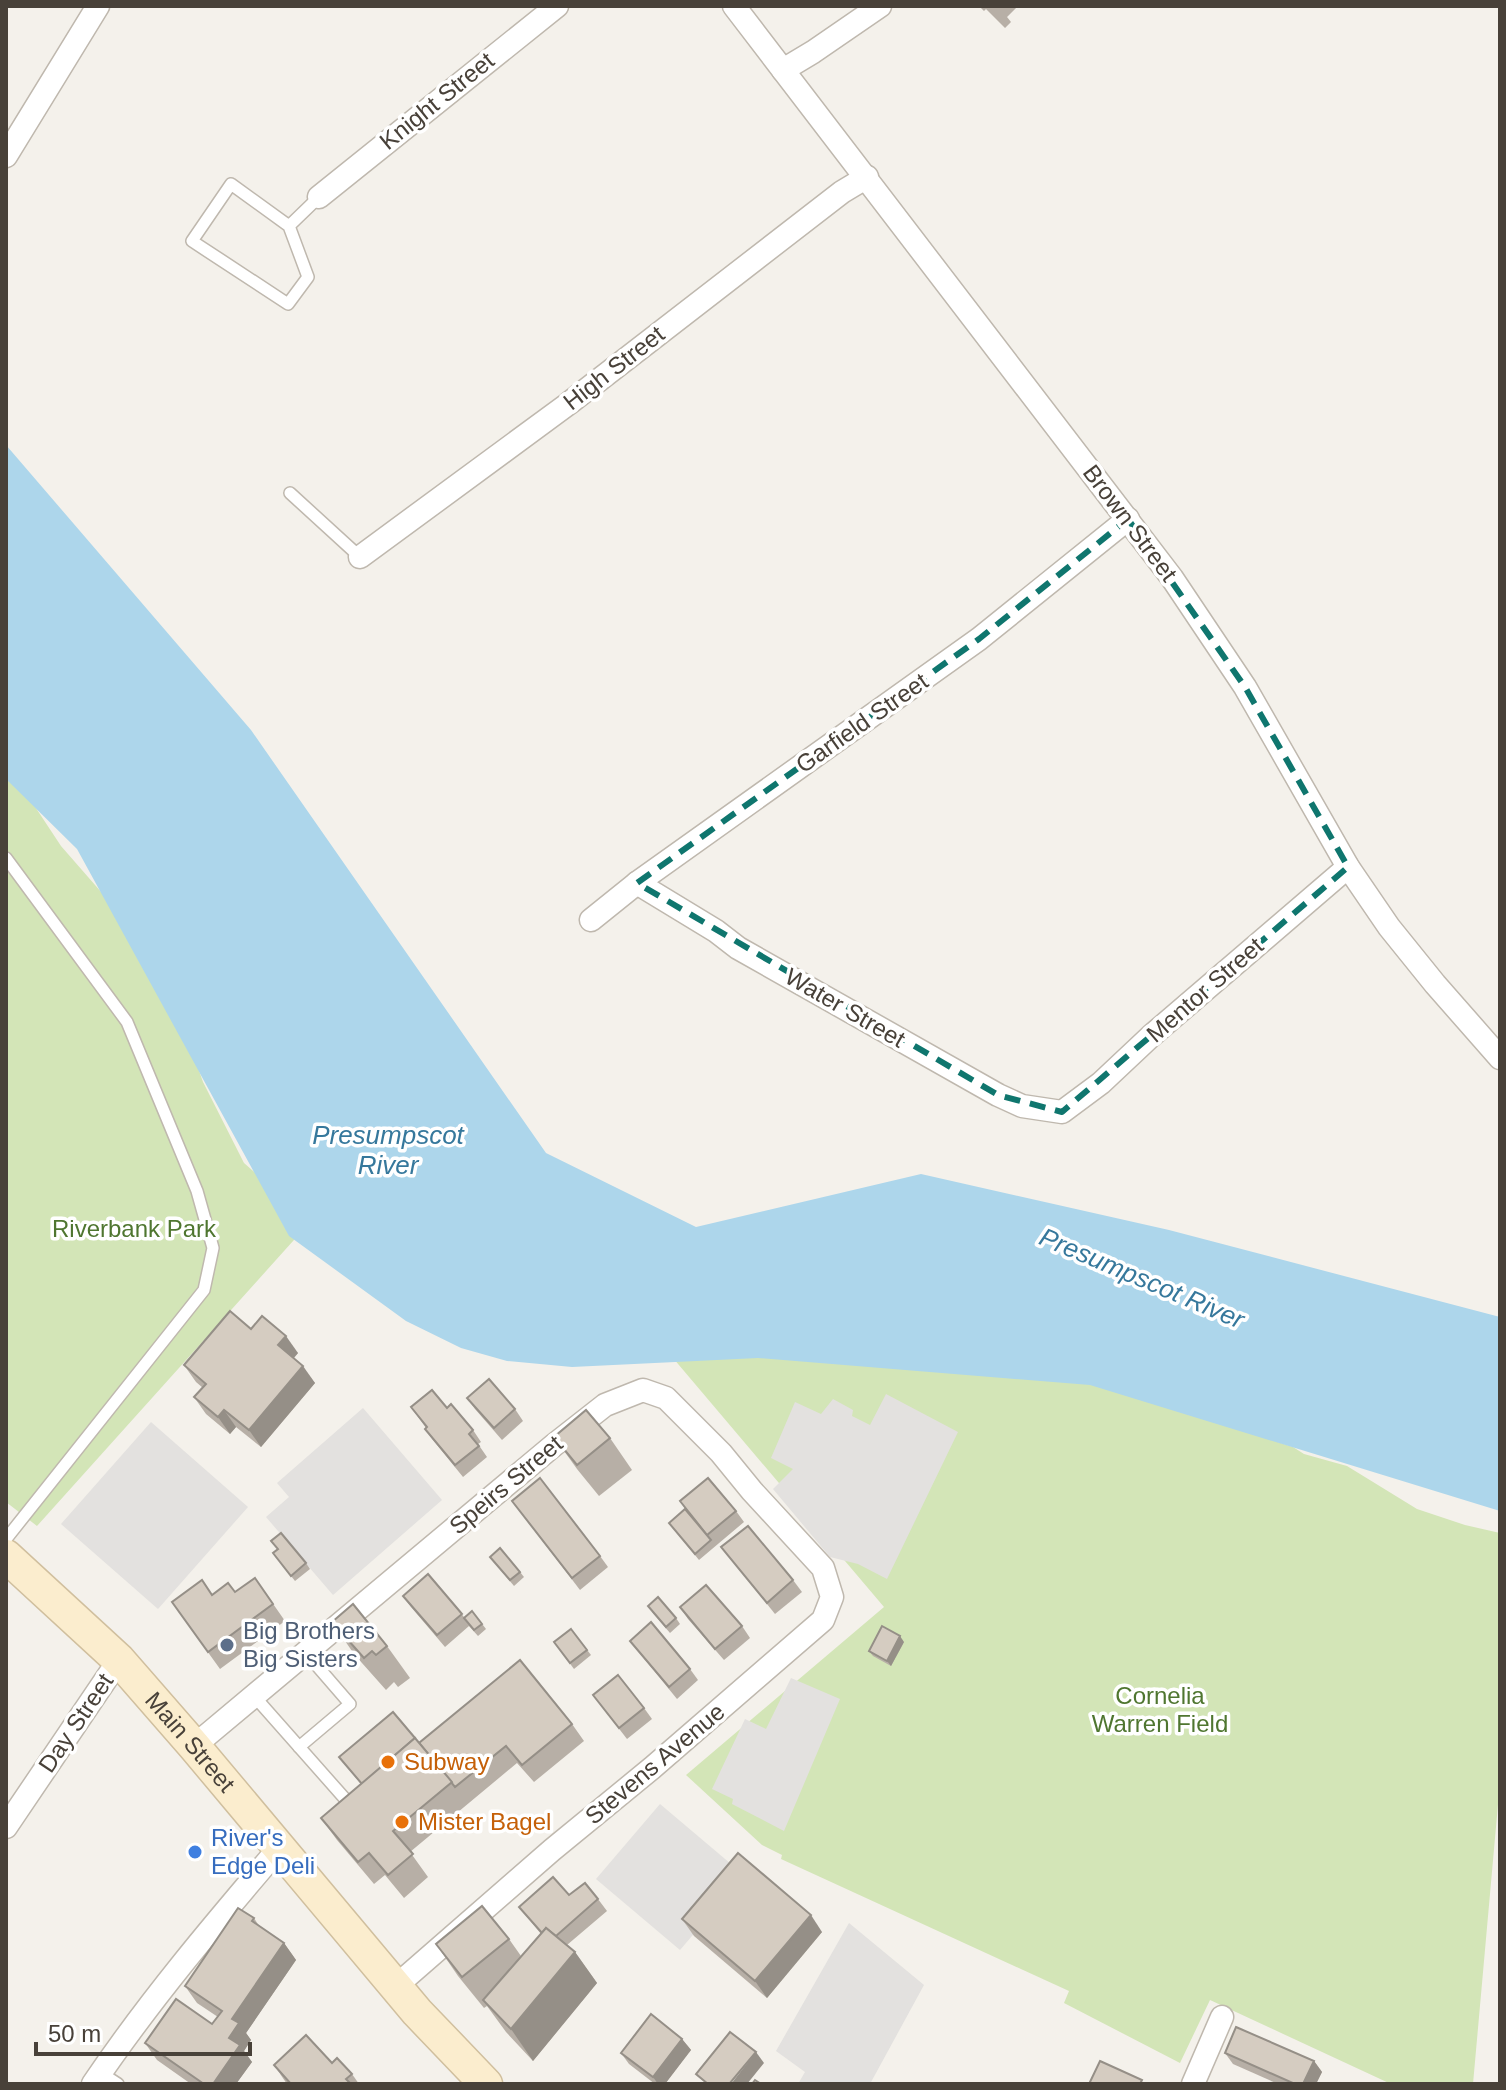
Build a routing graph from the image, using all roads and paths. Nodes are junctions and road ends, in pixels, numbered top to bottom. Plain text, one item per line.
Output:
1 (98, 6) edge
2 (557, 6) edge
3 (734, 6) edge
4 (880, 6) edge
5 (783, 70) junction
6 (6, 156) edge
7 (867, 177) junction
8 (319, 197) joint
9 (289, 226) junction
10 (290, 493) dead end
11 (1128, 519) junction
12 (360, 557) joint
13 (6, 858) edge
14 (1348, 867) junction
15 (637, 883) junction
16 (591, 920) dead end
17 (1500, 1058) edge
18 (1062, 1112) joint
19 (6, 1539) edge
20 (6, 1556) edge
21 (832, 1597) joint
22 (305, 1652) junction
23 (119, 1660) junction
24 (254, 1696) junction
25 (194, 1746) junction
26 (299, 1747) junction
27 (357, 1813) edge
28 (6, 1827) edge
29 (280, 1847) junction
30 (396, 1986) junction
31 (1222, 2017) dead end
32 (104, 2080) edge
33 (482, 2083) edge
34 (1193, 2084) edge

1 - 6 street
2 - 8 street, Knight Street
3 - 5 street, Brown Street
4 - 5 street
5 - 7 street, Brown Street
7 - 11 street, Brown Street
7 - 12 street, High Street
8 - 9 lane
9 - 9 lane
10 - 12 lane
11 - 14 street, Brown Street
11 - 15 street, Garfield Street
13 - 19 lane
14 - 17 street, Brown Street
14 - 18 street, Mentor Street
15 - 16 street, Garfield Street
15 - 18 street, Water Street
20 - 23 main road, Main Street
21 - 22 street, Speirs Street
21 - 30 street, Stevens Avenue
22 - 24 street, Speirs Street
22 - 26 lane
23 - 25 main road, Main Street
23 - 28 street, Day Street
24 - 25 street, Speirs Street
24 - 26 lane
25 - 29 main road, Main Street
26 - 27 lane
29 - 30 main road, Main Street
29 - 32 street
30 - 33 main road, Main Street
31 - 34 street

